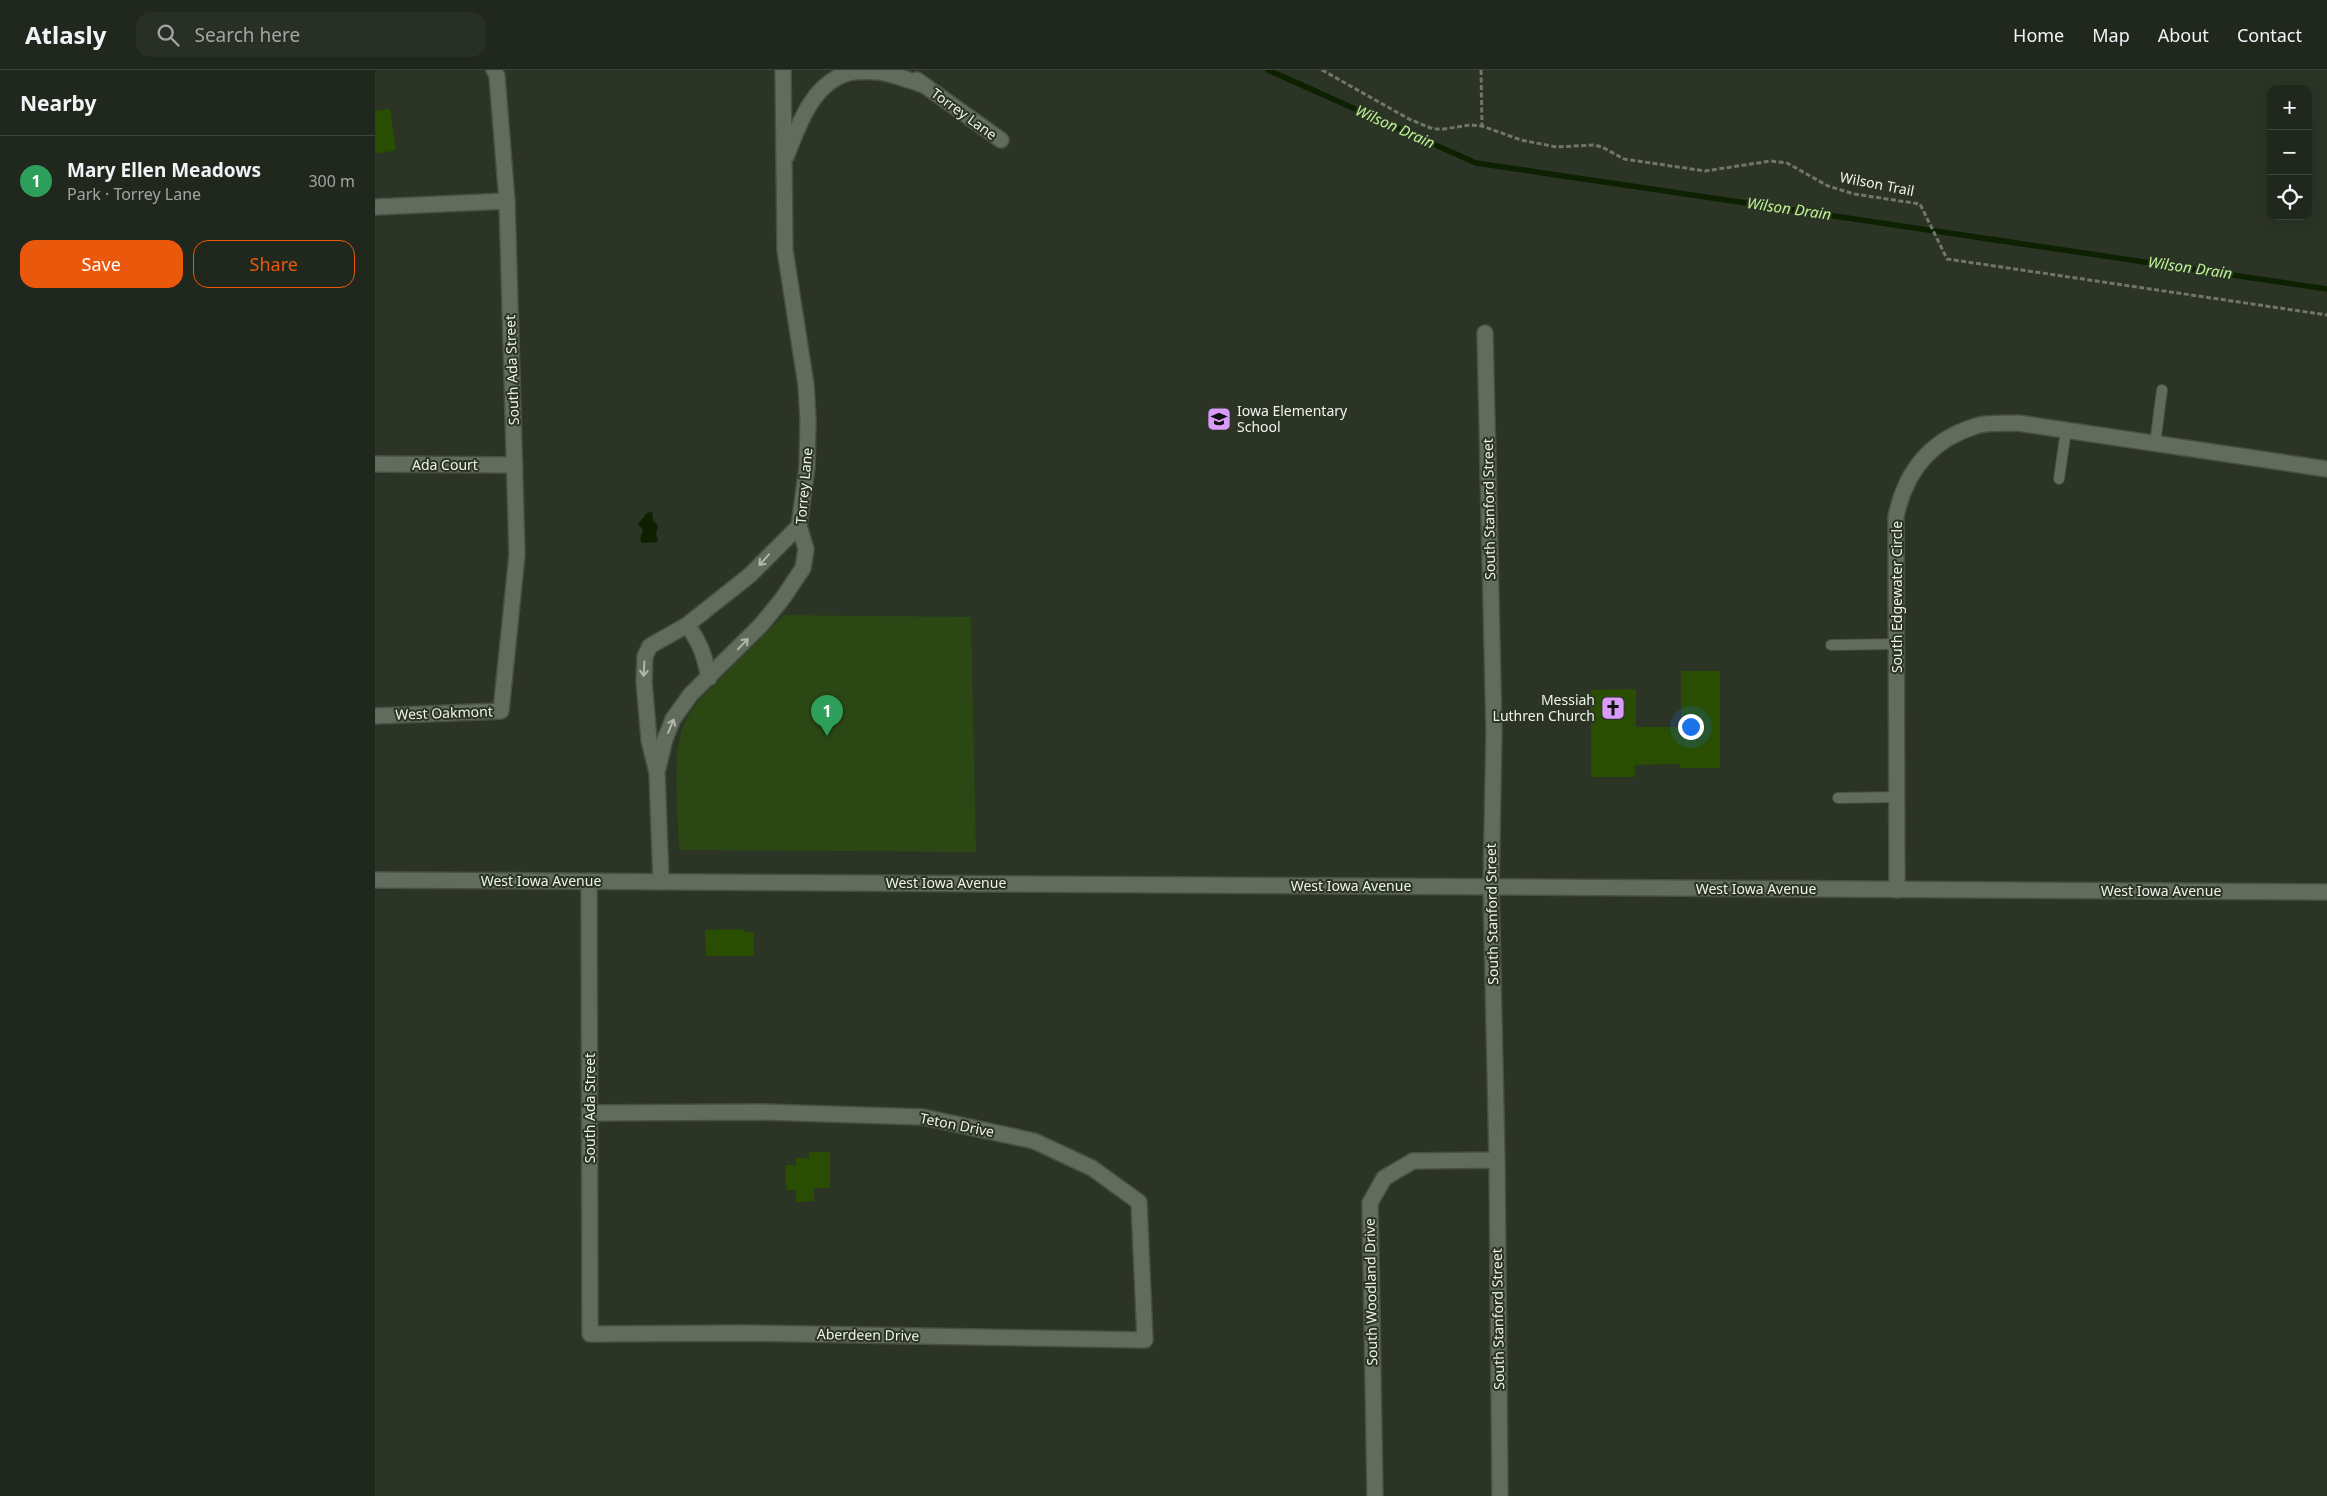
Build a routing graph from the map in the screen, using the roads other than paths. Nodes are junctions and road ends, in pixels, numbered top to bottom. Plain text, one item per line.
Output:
1 (494, 70) edge
2 (783, 70) edge
3 (903, 70) edge
4 (924, 85) junction
5 (1001, 140) dead end
6 (783, 163) junction
7 (507, 201) junction
8 (375, 207) edge
9 (1485, 332) dead end
10 (2162, 390) dead end
11 (2066, 430) junction
12 (2155, 444) junction
13 (375, 464) edge
14 (515, 465) junction
15 (2327, 469) edge
16 (2059, 480) dead end
17 (799, 526) junction
18 (687, 625) junction
19 (1831, 644) dead end
20 (1897, 644) junction
21 (505, 670) joint
22 (709, 678) junction
23 (375, 716) edge
24 (657, 772) junction
25 (1839, 798) dead end
26 (1897, 798) junction
27 (375, 880) edge
28 (589, 881) junction
29 (661, 882) junction
30 (1491, 887) junction
31 (1897, 890) junction
32 (2327, 892) edge
33 (590, 1113) junction
34 (1497, 1160) junction
35 (590, 1334) joint
36 (1145, 1340) joint
37 (1375, 1496) edge
38 (1500, 1496) edge

1 - 7 street, South Ada Street
2 - 6 street, Torrey Lane
3 - 4 street, Torrey Lane
4 - 5 street, Torrey Lane
4 - 6 street
6 - 17 street, Torrey Lane
7 - 8 street
7 - 14 street, South Ada Street
9 - 30 street, South Stanford Street
10 - 12 lane
11 - 12 street, South Edgewater Circle
11 - 16 lane
11 - 20 street, South Edgewater Circle
12 - 15 street, South Edgewater Circle
13 - 14 street, Ada Court
14 - 21 street, South Ada Street
17 -> 18 street
22 -> 17 street, Torrey Lane
18 - 22 street
18 -> 24 street
19 - 20 lane
20 - 26 street, South Edgewater Circle
21 - 23 street, West Oakmont
24 -> 22 street, Torrey Lane
24 - 29 street, Torrey Lane
25 - 26 lane
26 - 31 street, South Edgewater Circle
27 - 28 street, West Iowa Avenue
28 - 29 street, West Iowa Avenue
28 - 33 street, South Ada Street
29 - 30 street, West Iowa Avenue
30 - 31 street, West Iowa Avenue
30 - 34 street, South Stanford Street
31 - 32 street, West Iowa Avenue
33 - 35 street, South Ada Street
33 - 36 street, Teton Drive
34 - 37 street, South Woodland Drive
34 - 38 street, South Stanford Street
35 - 36 street, Aberdeen Drive

